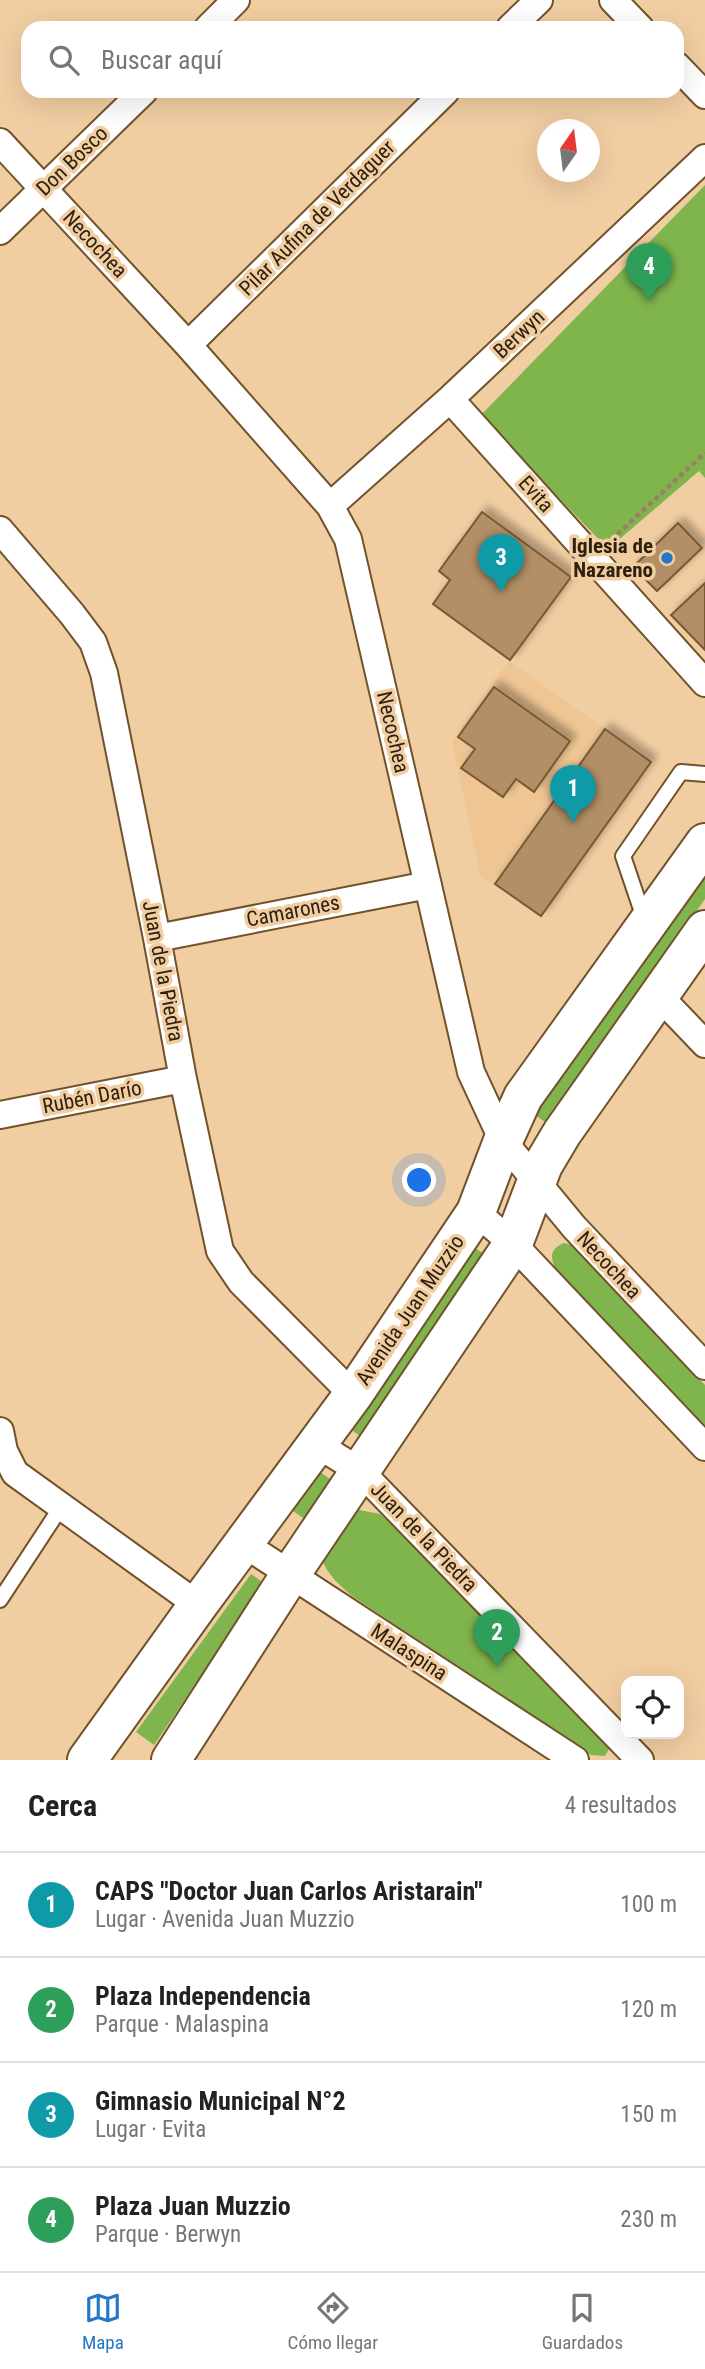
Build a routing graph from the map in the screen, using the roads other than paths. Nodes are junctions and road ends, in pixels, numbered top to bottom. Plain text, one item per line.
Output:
1 (236, 0) edge
2 (539, 0) edge
3 (613, 0) edge
4 (215, 21) edge
5 (517, 21) edge
6 (633, 21) edge
7 (684, 73) edge
8 (705, 95) edge
9 (137, 98) edge
10 (439, 98) edge
11 (0, 142) edge
12 (705, 158) edge
13 (44, 189) junction
14 (0, 231) edge
15 (188, 345) junction
16 (450, 399) junction
17 (330, 506) junction
18 (0, 530) edge
19 (705, 683) edge
20 (705, 774) edge
21 (705, 843) edge
22 (428, 885) junction
23 (646, 925) junction
24 (705, 930) edge
25 (158, 938) junction
26 (659, 996) junction
27 (705, 1044) edge
28 (183, 1079) junction
29 (0, 1115) edge
30 (503, 1141) junction
31 (537, 1182) junction
32 (476, 1212) junction
33 (513, 1244) junction
34 (705, 1366) edge
35 (353, 1395) junction
36 (0, 1431) edge
37 (318, 1445) junction
38 (705, 1447) edge
39 (360, 1471) junction
40 (61, 1507) junction
41 (244, 1544) junction
42 (290, 1574) junction
43 (0, 1600) edge
44 (198, 1605) junction
45 (94, 1758) edge
46 (171, 1760) edge
47 (575, 1760) edge
48 (640, 1760) edge

1 - 4 street
2 - 5 street
3 - 6 street
7 - 8 street
9 - 13 street, Don Bosco
10 - 15 street, Pilar Aufina de Verdaguer
11 - 13 street, Necochea
12 - 16 street, Berwyn
13 - 14 street, Don Bosco
13 - 15 street, Necochea
15 - 17 street, Necochea
16 - 17 street, Berwyn
16 - 19 street, Evita
17 - 22 street, Necochea
18 - 25 street, Juan de la Piedra
20 - 23 lane
21 - 23 main road, Avenida Juan Muzzio
22 - 25 street, Camarones
22 - 30 street, Necochea
23 - 30 main road, Avenida Juan Muzzio
24 - 26 main road
25 - 28 street, Juan de la Piedra
26 - 27 street
26 - 31 main road
28 - 29 street, Rubén Darío
28 - 35 street, Juan de la Piedra
30 - 31 street, Necochea
30 - 32 main road, Avenida Juan Muzzio
31 - 33 main road
31 - 34 street, Necochea
32 - 33 street
32 - 35 main road, Avenida Juan Muzzio
33 - 38 street
33 - 39 main road
35 - 37 main road, Avenida Juan Muzzio
36 - 40 street
37 - 39 street, Juan de la Piedra
37 - 41 main road, Avenida Juan Muzzio
39 - 42 main road
39 - 48 street, Juan de la Piedra
40 - 43 lane
40 - 44 street
41 - 42 street, Malaspina
41 - 44 main road, Avenida Juan Muzzio
42 - 46 main road
42 - 47 street, Malaspina
44 - 45 main road, Avenida Juan Muzzio

